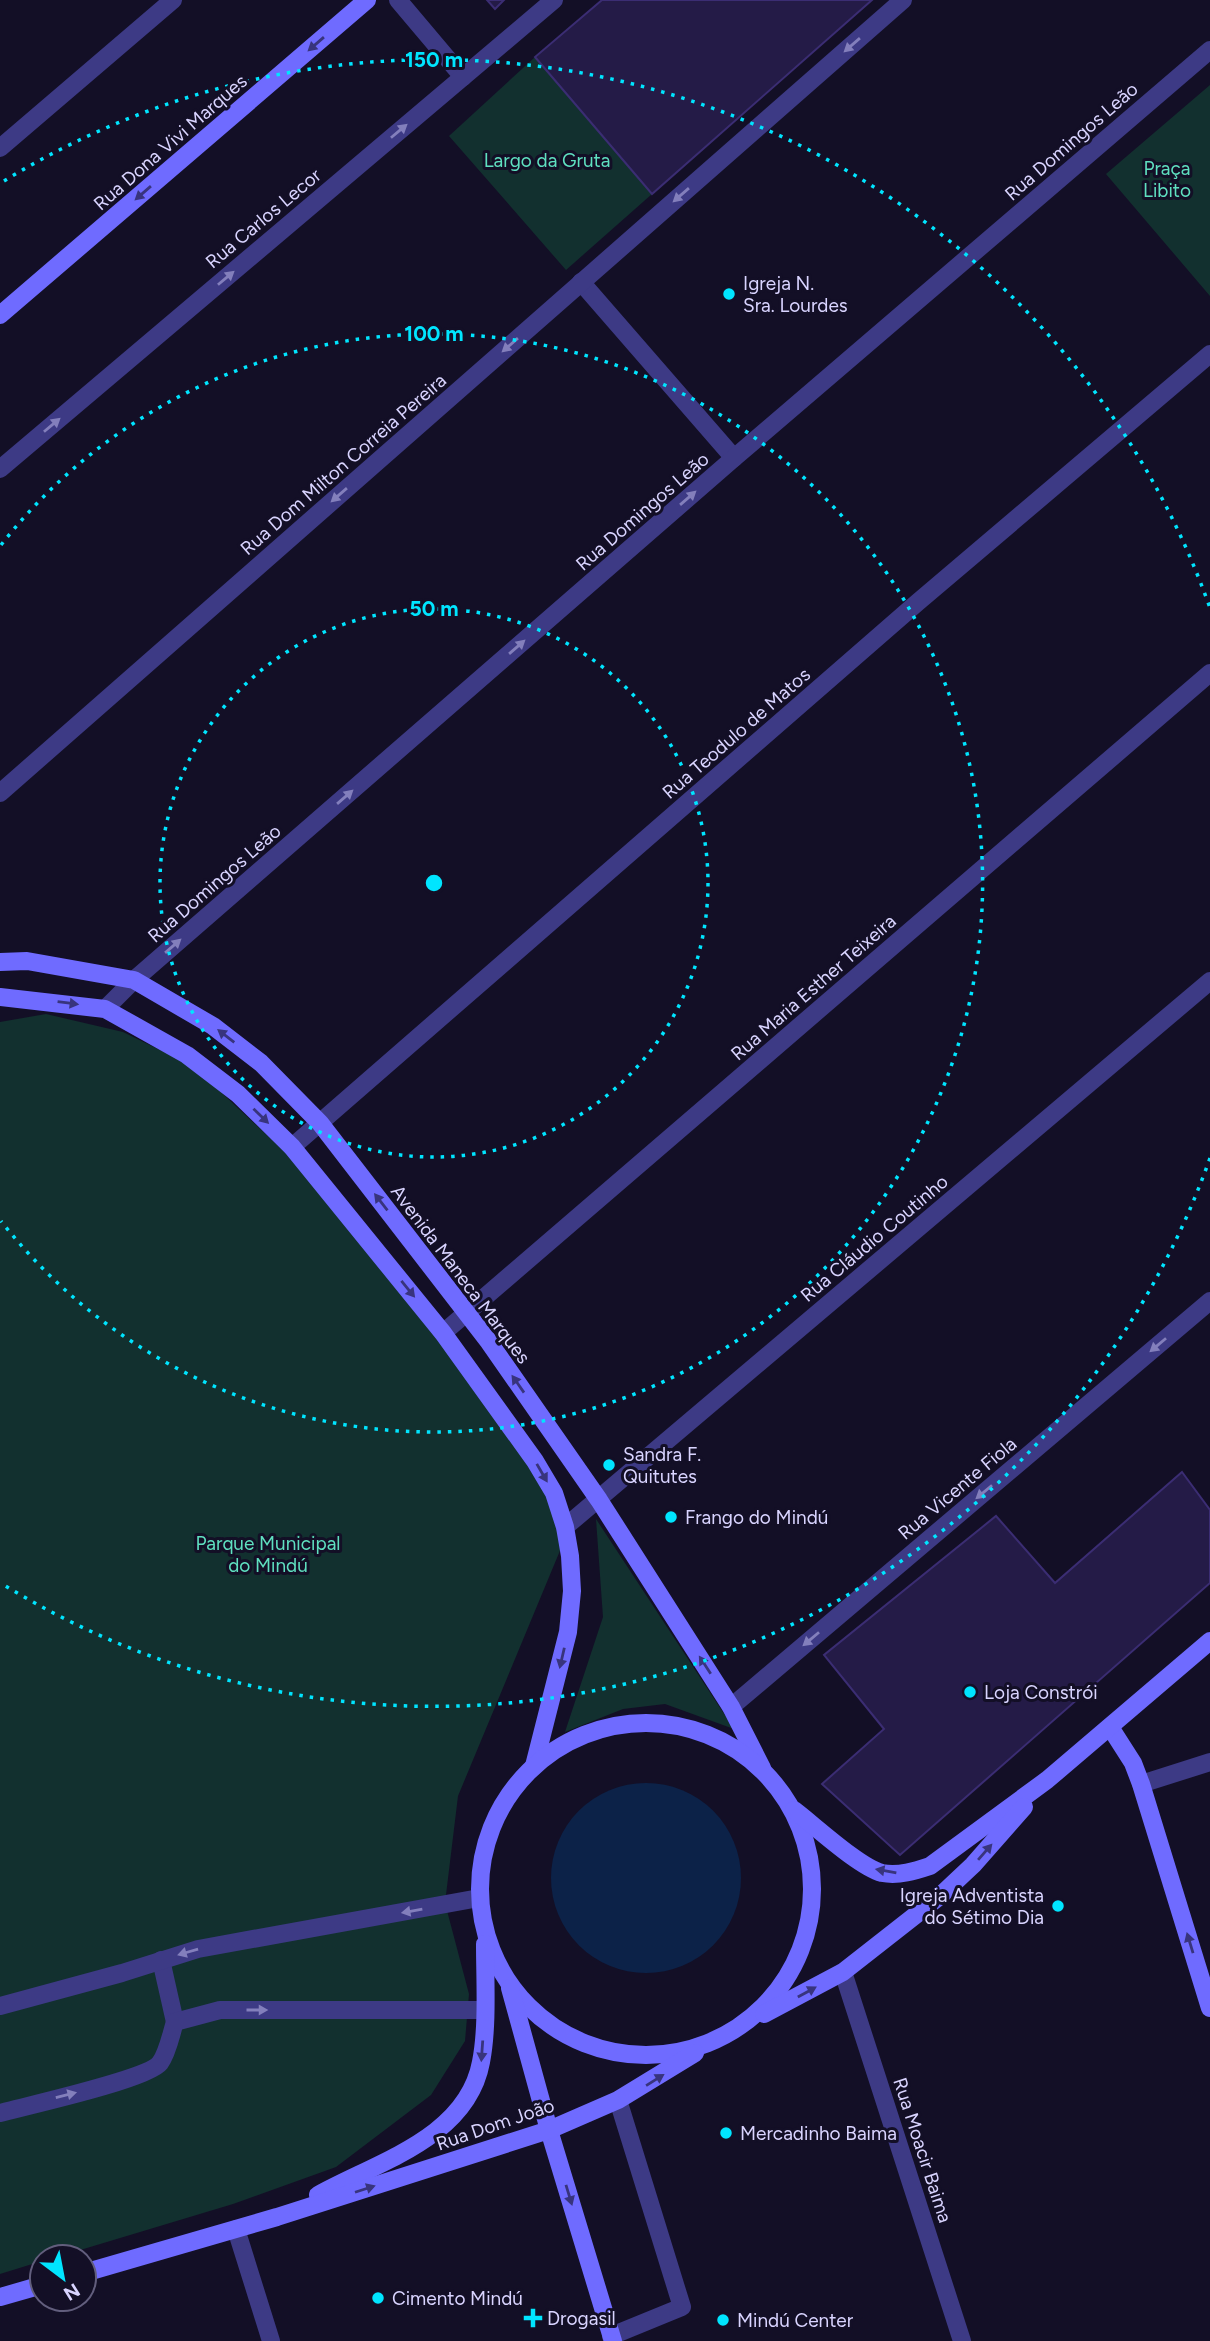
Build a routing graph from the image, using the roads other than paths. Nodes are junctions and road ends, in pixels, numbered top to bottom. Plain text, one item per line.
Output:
1 (173, 0) edge
2 (368, 0) edge
3 (398, 0) edge
4 (554, 0) edge
5 (903, 0) edge
6 (1210, 50) edge
7 (463, 77) junction
8 (0, 148) edge
9 (581, 282) junction
10 (0, 315) edge
11 (1210, 354) edge
12 (734, 458) junction
13 (0, 469) edge
14 (1210, 673) edge
15 (0, 793) edge
16 (0, 962) edge
17 (134, 980) junction
18 (1210, 981) edge
19 (0, 997) edge
20 (105, 1009) junction
21 (320, 1123) junction
22 (292, 1147) junction
23 (1210, 1301) edge
24 (467, 1312) junction
25 (443, 1333) junction
26 (599, 1500) junction
27 (565, 1527) junction
28 (1210, 1641) edge
29 (731, 1707) junction
30 (1110, 1727) junction
31 (1210, 1762) edge
32 (534, 1766) junction
33 (762, 1768) junction
34 (1047, 1780) junction
35 (1141, 1784) junction
36 (794, 1810) junction
37 (479, 1899) junction
38 (485, 1934) junction
39 (160, 1960) junction
40 (843, 1972) junction
41 (509, 1986) junction
42 (0, 2006) edge
43 (1210, 2008) edge
44 (484, 2010) junction
45 (175, 2022) junction
46 (746, 2023) junction
47 (712, 2042) junction
48 (618, 2101) junction
49 (0, 2113) edge
50 (549, 2130) junction
51 (277, 2217) junction
52 (236, 2229) junction
53 (98, 2269) edge
54 (28, 2289) edge
55 (0, 2297) edge
56 (612, 2339) edge
57 (271, 2341) edge
58 (962, 2341) edge

1 - 8 street
2 -> 10 main road, Rua Dona Vivi Marques
3 - 7 street
4 - 7 street, Rua Carlos Lecor
5 -> 9 street, Rua Dom Milton Correia Pereira
6 - 12 street, Rua Domingos Leão
13 -> 7 street, Rua Carlos Lecor
9 - 12 street
9 -> 15 street, Rua Dom Milton Correia Pereira
11 - 21 street, Rua Teodulo de Matos
17 -> 12 street, Rua Domingos Leão
14 - 24 street, Rua Maria Esther Teixeira
16 - 17 main road, Avenida Maneca Marques
17 - 20 street, Rua Domingos Leão
21 -> 17 main road, Avenida Maneca Marques
18 - 26 street, Rua Cláudio Coutinho
19 -> 20 main road
20 -> 22 main road
21 - 22 street, Rua Teodulo de Matos
24 -> 21 main road, Avenida Maneca Marques
22 -> 25 main road
23 -> 29 street, Rua Vicente Fiola
24 - 25 street, Rua Maria Esther Teixeira
26 -> 24 main road, Avenida Maneca Marques
25 -> 27 main road
26 - 27 street, Rua Cláudio Coutinho
29 -> 26 main road, Avenida Maneca Marques
27 -> 32 main road
28 - 30 main road
29 - 33 main road, Avenida Maneca Marques
30 - 34 main road
30 - 35 main road
31 - 35 street
32 - 33 main road
32 - 37 main road
33 - 36 main road
34 -> 36 main road
40 -> 34 main road
43 -> 35 main road
36 - 46 main road
37 - 38 main road
37 -> 39 street
38 - 41 main road
38 - 44 main road, Rua Dom João
39 - 42 street
39 - 45 street
46 -> 40 main road
40 - 58 street, Rua Moacir Baima
41 - 47 main road
41 - 50 main road
45 -> 44 street
44 -> 51 main road, Rua Dom João
49 -> 45 street
46 - 47 main road
48 -> 47 main road, Rua Dom João
48 - 50 main road, Rua Dom João
48 - 56 street
51 -> 50 main road, Rua Dom João
50 -> 56 main road
51 - 52 main road, Rua Dom João
52 - 53 main road, Rua Dom João
52 - 57 street
54 - 55 main road

